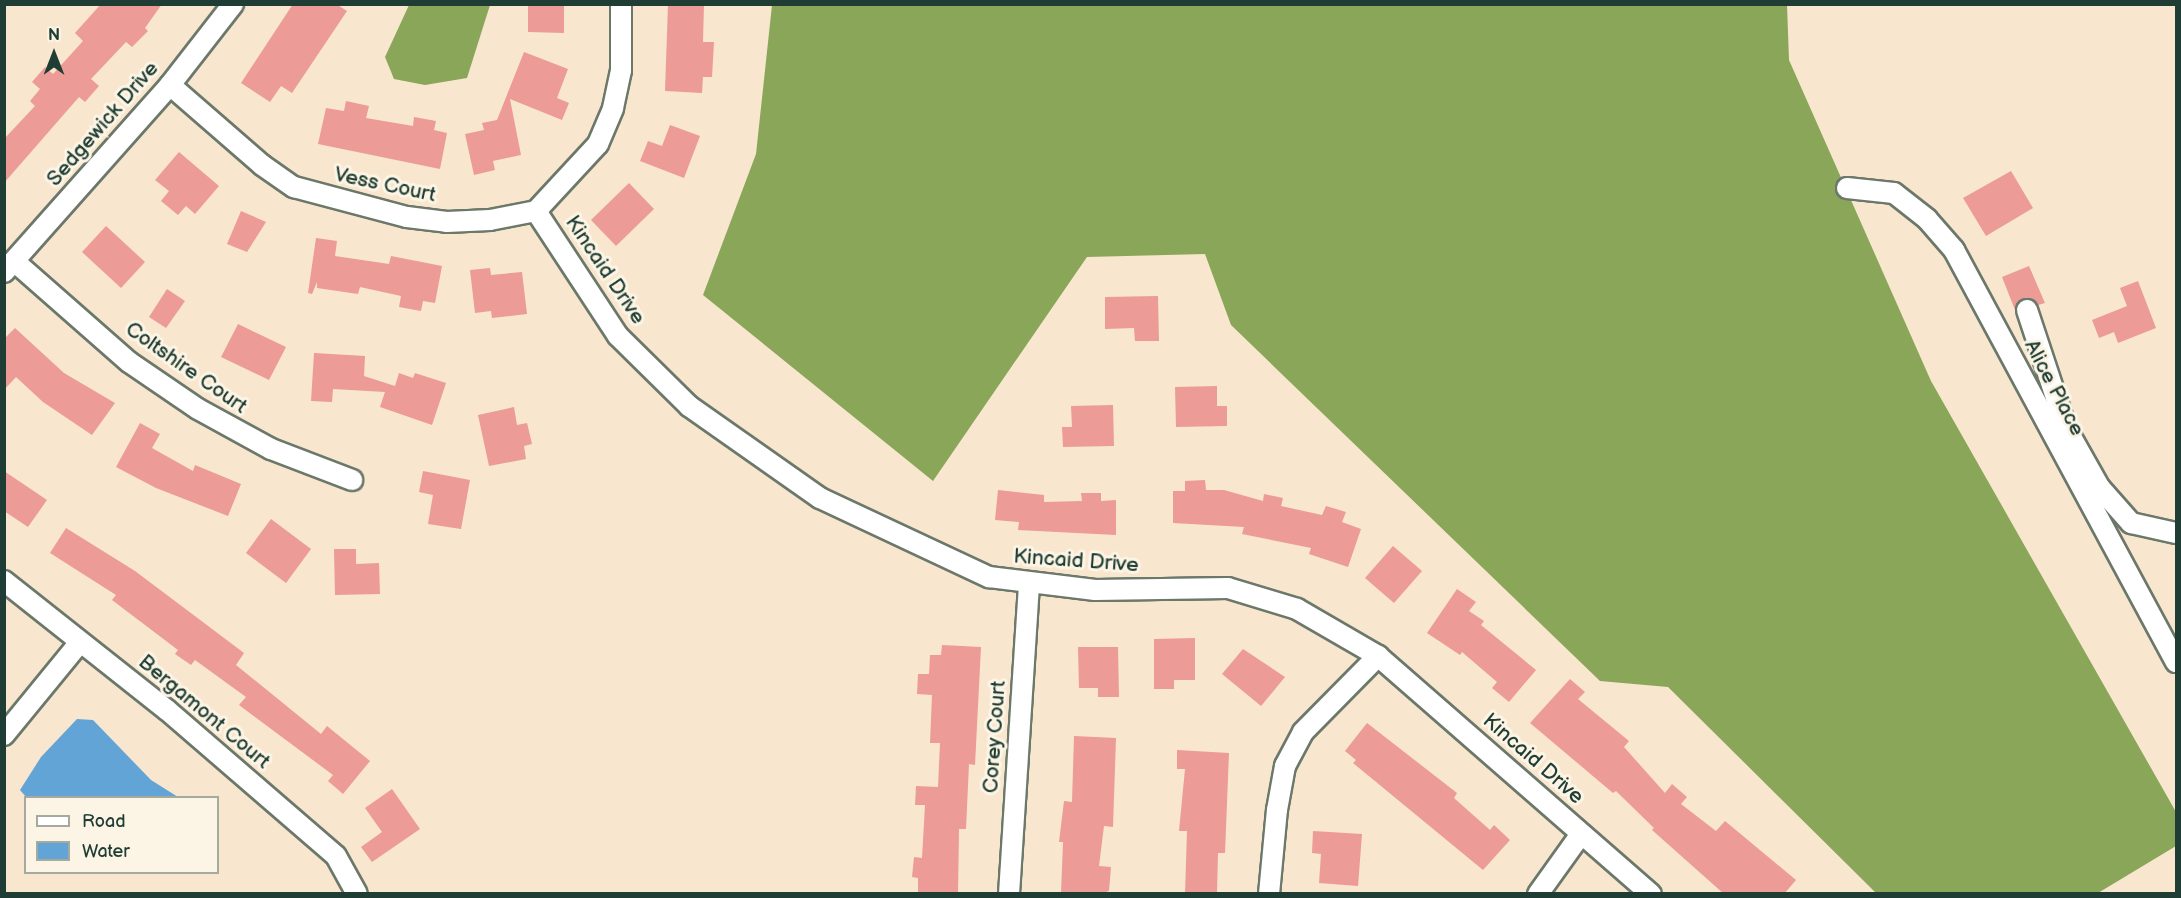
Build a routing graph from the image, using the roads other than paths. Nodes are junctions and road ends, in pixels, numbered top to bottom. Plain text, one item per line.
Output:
1 (233, 4) edge
2 (621, 4) edge
3 (170, 85) junction
4 (1846, 188) dead end
5 (536, 211) junction
6 (9, 266) edge
7 (2027, 310) dead end
8 (352, 480) dead end
9 (2176, 533) edge
10 (4, 581) edge
11 (1029, 584) junction
12 (80, 642) junction
13 (1378, 656) junction
14 (2176, 662) edge
15 (4, 735) edge
16 (1581, 834) junction
17 (357, 894) edge
18 (1009, 894) edge
19 (1269, 894) edge
20 (1538, 894) edge
21 (1651, 894) edge

1 - 3 street, Sedgewick Drive
2 - 5 street
3 - 5 street, Vess Court
3 - 6 street, Sedgewick Drive
4 - 14 street, Alice Place
5 - 11 street, Kincaid Drive
6 - 8 street, Coltshire Court
7 - 9 street
10 - 12 street, Bergamont Court
11 - 13 street, Kincaid Drive
11 - 18 street, Corey Court
12 - 15 street
12 - 17 street, Bergamont Court
13 - 16 street, Kincaid Drive
13 - 19 street
16 - 20 street
16 - 21 street, Kincaid Drive

